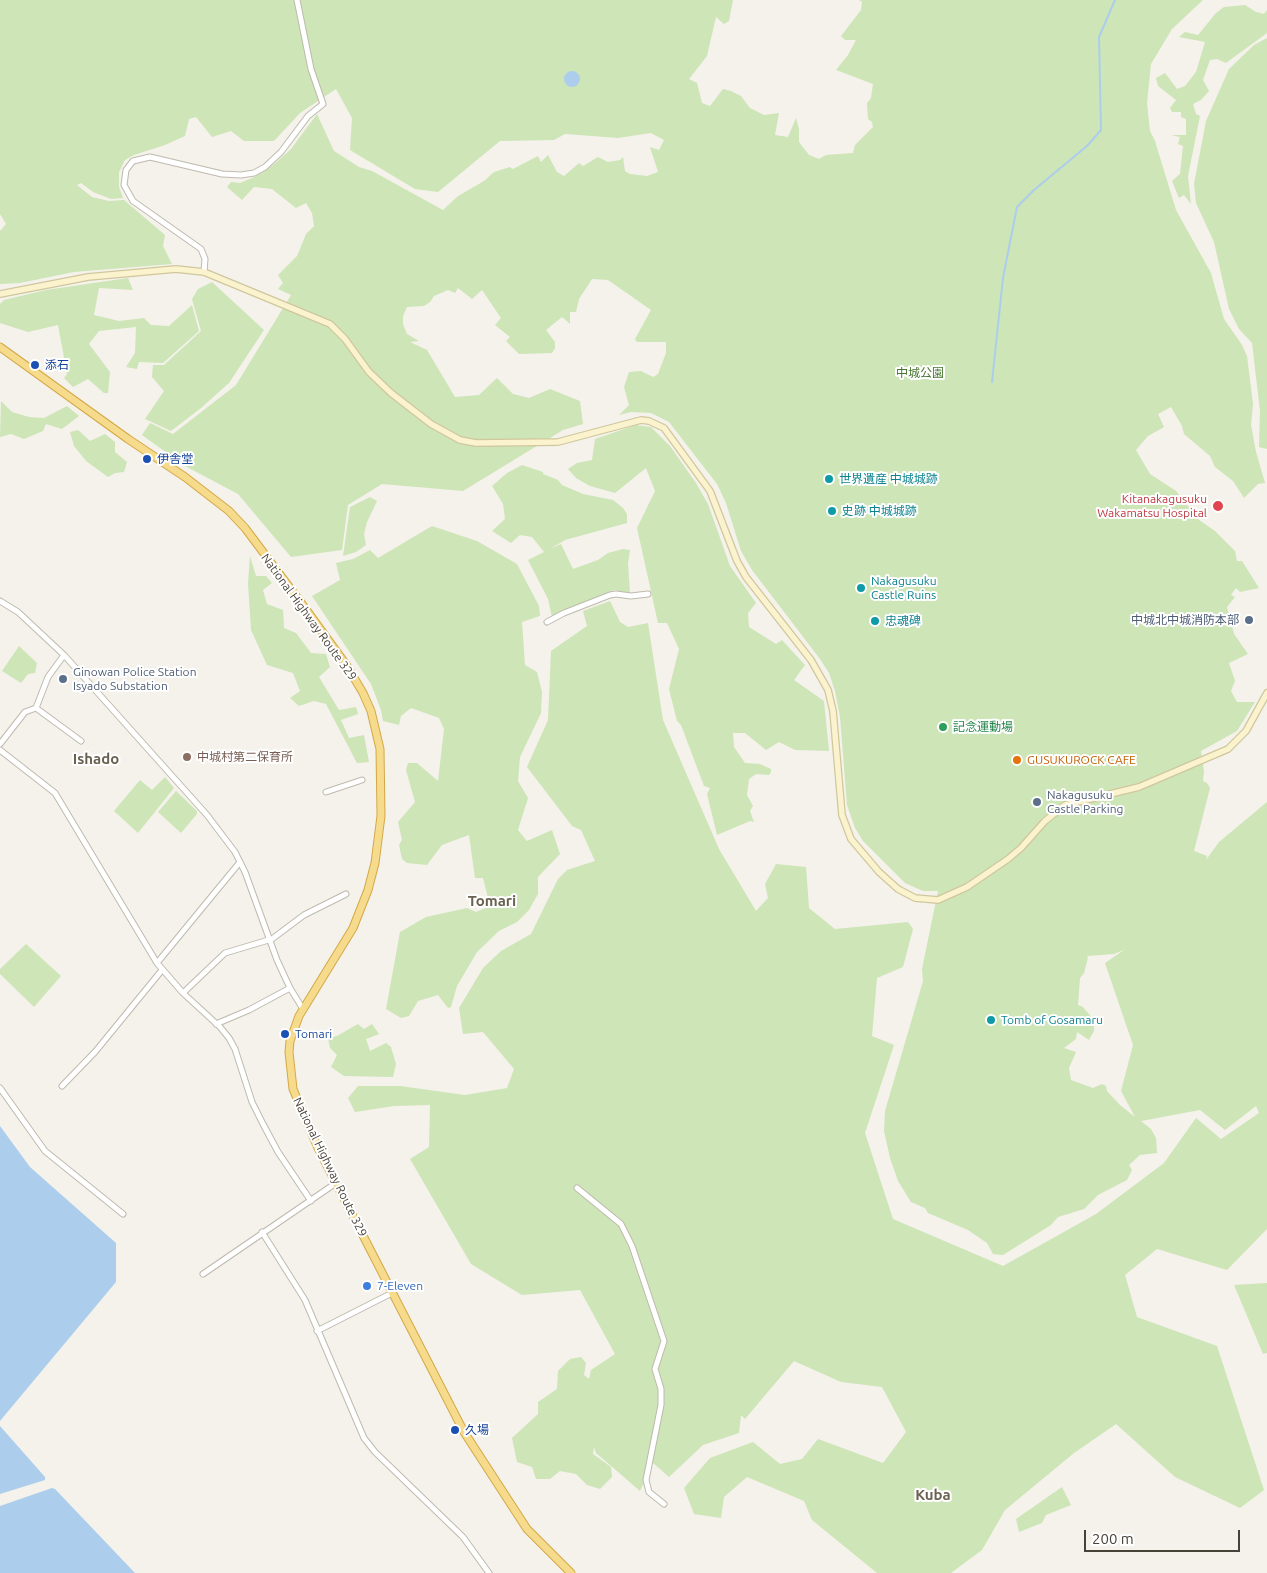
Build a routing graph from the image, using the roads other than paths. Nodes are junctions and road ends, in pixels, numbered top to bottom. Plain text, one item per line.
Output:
1 (297, 0) edge
2 (204, 272) junction
3 (0, 294) edge
4 (0, 347) edge
5 (648, 594) dead end
6 (0, 602) edge
7 (547, 622) dead end
8 (64, 655) junction
9 (1267, 693) edge
10 (36, 708) junction
11 (81, 741) dead end
12 (0, 744) edge
13 (0, 750) edge
14 (362, 780) dead end
15 (326, 792) dead end
16 (240, 862) junction
17 (346, 894) dead end
18 (270, 939) junction
19 (157, 963) junction
20 (162, 970) junction
21 (290, 988) junction
22 (183, 993) junction
23 (303, 1008) junction
24 (216, 1024) junction
25 (62, 1086) dead end
26 (0, 1088) edge
27 (336, 1183) junction
28 (577, 1188) dead end
29 (311, 1201) junction
30 (123, 1214) dead end
31 (262, 1232) junction
32 (205, 1272) dead end
33 (392, 1293) junction
34 (317, 1332) junction
35 (664, 1504) dead end
36 (489, 1573) edge
37 (571, 1573) edge

1 - 2 street
2 - 3 main road
2 - 9 main road
4 - 23 highway, National Highway Route 329
5 - 7 street
6 - 8 street
8 - 10 street
8 - 16 street
10 - 11 street
10 - 12 street
13 - 19 street
14 - 15 street
16 - 18 street
16 - 19 street
17 - 18 street
18 - 21 street
18 - 22 street
19 - 20 street
20 - 22 street
20 - 25 street
21 - 23 street
21 - 24 street
22 - 24 street
23 - 27 highway, National Highway Route 329
24 - 29 street
26 - 30 street
27 - 29 street
27 - 33 highway, National Highway Route 329
28 - 35 street
29 - 31 street
31 - 32 street
31 - 34 street
33 - 34 street
33 - 37 highway, National Highway Route 329
34 - 36 street

